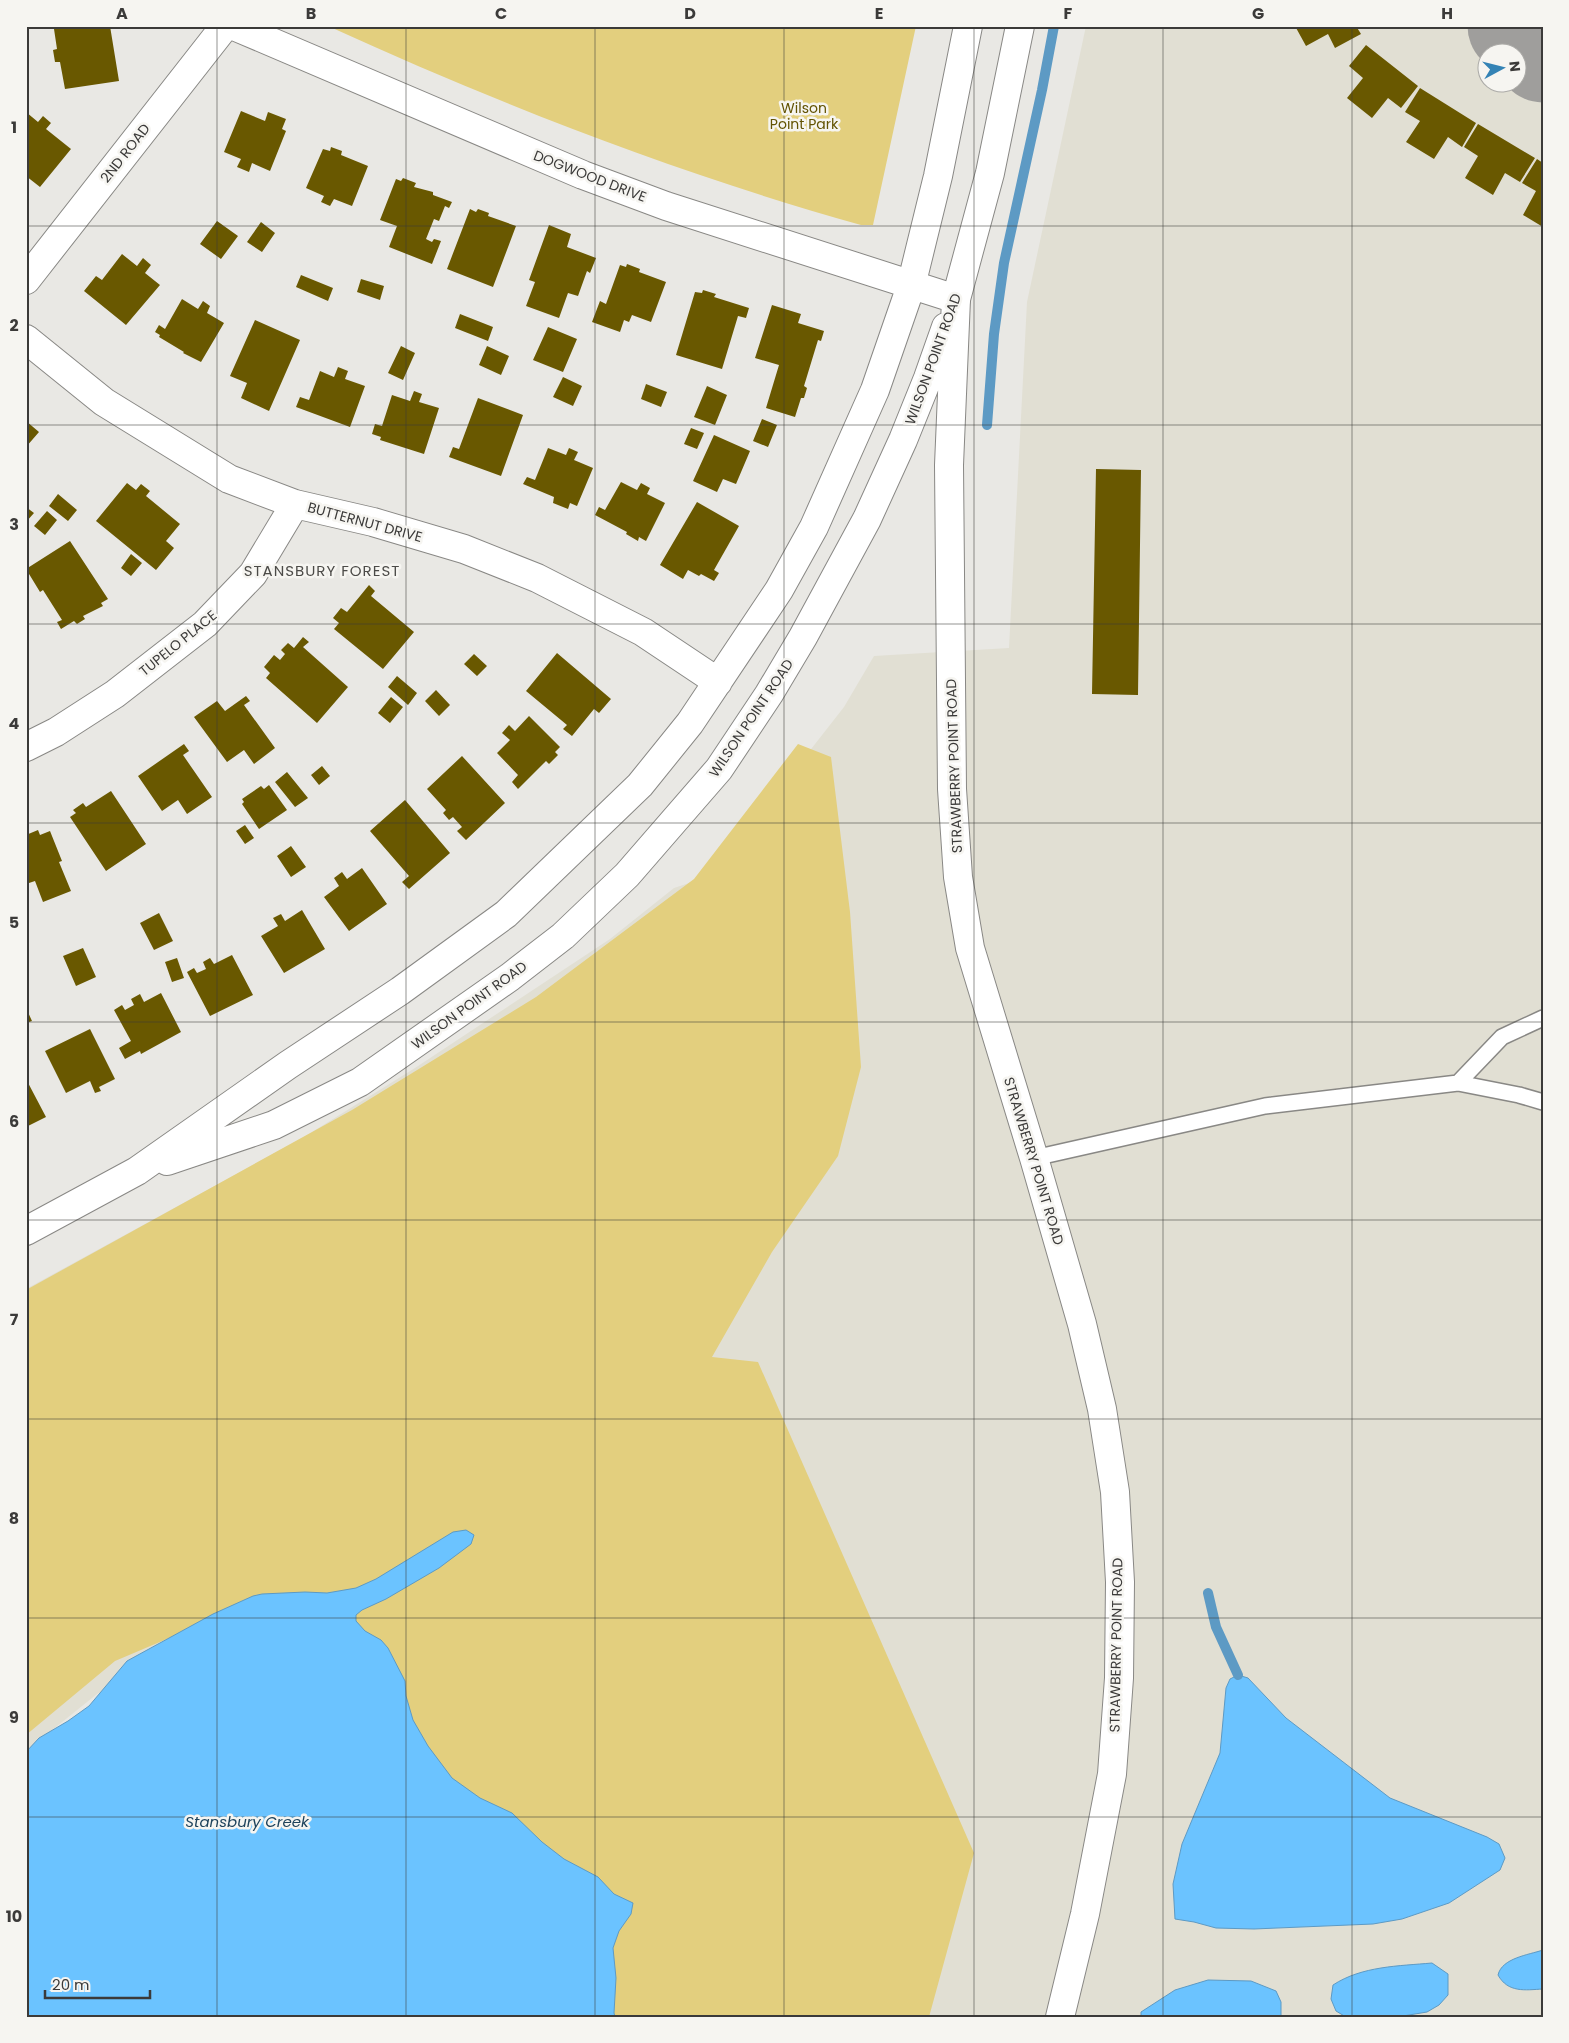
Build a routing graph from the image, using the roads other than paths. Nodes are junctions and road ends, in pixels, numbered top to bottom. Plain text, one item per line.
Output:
1 (224, 26) edge
2 (234, 26) edge
3 (968, 26) edge
4 (1020, 26) edge
5 (26, 280) edge
6 (911, 286) junction
7 (956, 299) junction
8 (26, 339) edge
9 (295, 504) junction
10 (718, 682) junction
11 (26, 747) edge
12 (1543, 1018) edge
13 (1458, 1083) junction
14 (1543, 1102) edge
15 (1034, 1158) junction
16 (137, 1171) junction
17 (26, 1230) edge
18 (1060, 2017) edge

1 - 5 street, 2ND ROAD
2 - 6 street, DOGWOOD DRIVE
3 - 6 street, WILSON POINT ROAD
4 - 7 street, WILSON POINT ROAD
6 - 7 street, DOGWOOD DRIVE
6 - 10 street, WILSON POINT ROAD
7 - 15 street, STRAWBERRY POINT ROAD
7 - 16 street, WILSON POINT ROAD
8 - 9 street, BUTTERNUT DRIVE
9 - 10 street, BUTTERNUT DRIVE
9 - 11 street, TUPELO PLACE
10 - 16 street, WILSON POINT ROAD
12 - 13 lane
13 - 14 lane
13 - 15 lane
15 - 18 street, STRAWBERRY POINT ROAD
16 - 17 street, WILSON POINT ROAD

